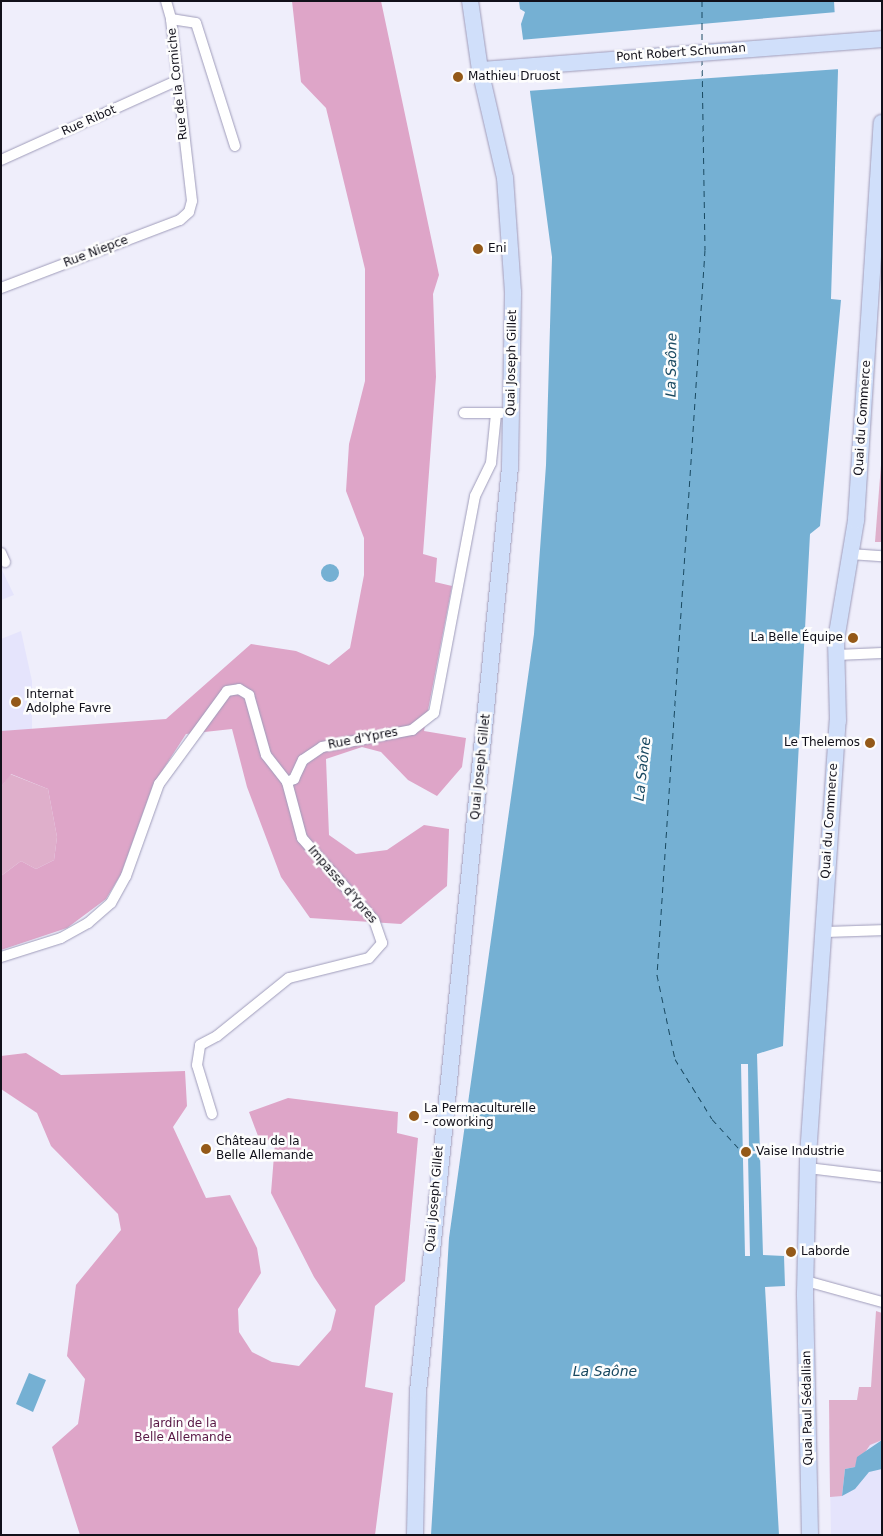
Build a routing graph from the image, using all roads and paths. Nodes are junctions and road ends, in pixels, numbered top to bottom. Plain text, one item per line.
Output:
1 (166, 1) edge
2 (470, 1) edge
3 (171, 19) junction
4 (882, 39) edge
5 (480, 70) junction
6 (176, 81) junction
7 (882, 123) edge
8 (235, 146) dead end
9 (1, 160) edge
10 (189, 212) joint
11 (1, 288) edge
12 (464, 413) dead end
13 (503, 413) junction
14 (850, 554) junction
15 (882, 556) edge
16 (882, 653) edge
17 (837, 655) junction
18 (287, 782) junction
19 (882, 930) edge
20 (823, 932) junction
21 (1, 957) edge
22 (212, 1114) dead end
23 (808, 1168) junction
24 (882, 1177) edge
25 (806, 1281) junction
26 (882, 1302) edge
27 (416, 1535) edge
28 (810, 1535) edge

1 - 3 street
2 - 5 main road, Quai Joseph Gillet
3 - 6 street, Rue de la Corniche
3 - 8 street, Rue de la Corniche
4 - 5 main road, Pont Robert Schuman
5 - 13 main road, Quai Joseph Gillet
6 - 9 street, Rue Ribot
6 - 10 street, Rue de la Corniche
7 - 14 main road, Quai du Commerce
10 - 11 street, Rue Niepce
12 - 13 street
13 - 18 street, Rue d'Ypres
13 - 27 main road, Quai Joseph Gillet
14 - 15 street
14 - 17 main road, Quai du Commerce
16 - 17 street
17 - 20 main road, Quai du Commerce
18 - 21 street
18 - 22 street, Impasse d'Ypres
19 - 20 street
20 - 23 main road, Quai du Commerce
23 - 24 street
23 - 25 main road, Quai du Commerce
25 - 26 street
25 - 28 main road, Quai Paul Sédallian

